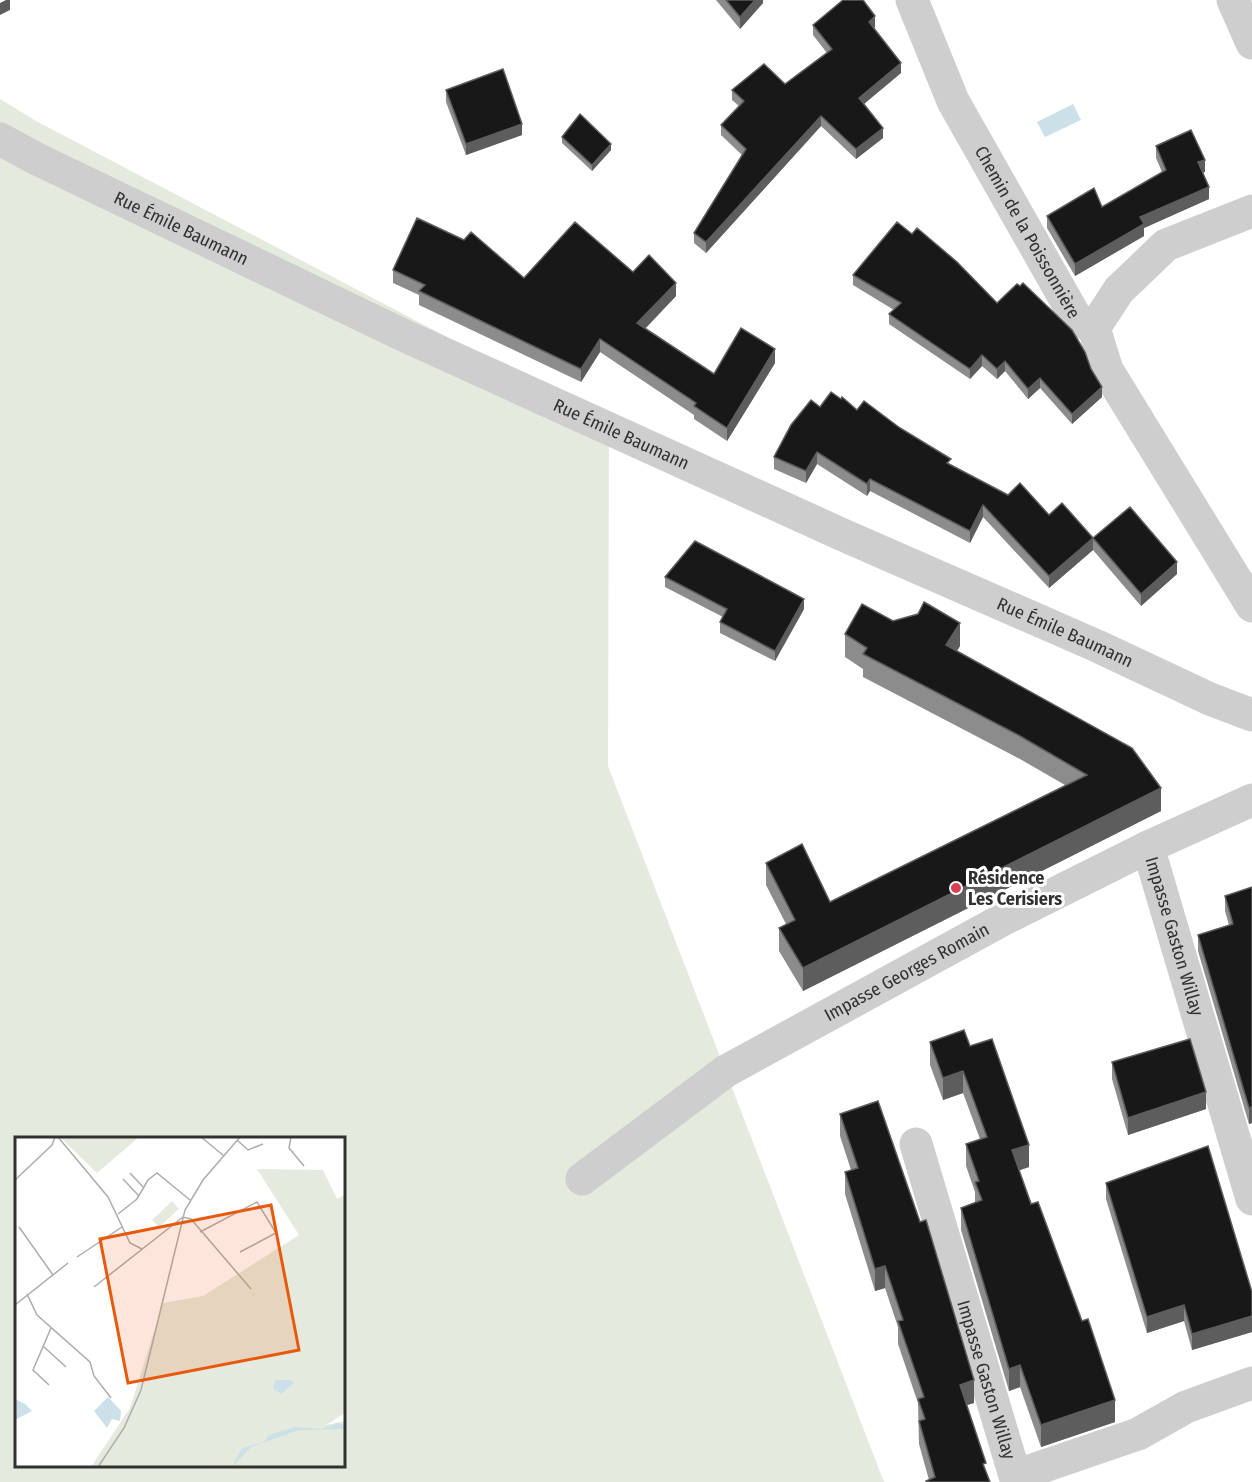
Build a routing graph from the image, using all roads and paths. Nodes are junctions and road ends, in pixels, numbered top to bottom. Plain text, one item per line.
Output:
1 (912, 0) edge
2 (1233, 0) edge
3 (1252, 43) edge
4 (0, 139) edge
5 (1252, 212) edge
6 (1094, 328) junction
7 (1252, 606) edge
8 (1252, 715) edge
9 (1252, 800) edge
10 (1148, 847) junction
11 (916, 1144) dead end
12 (582, 1179) dead end
13 (1252, 1199) edge
14 (1252, 1383) edge

1 - 6 street, Chemin de la Poissonnière
2 - 3 street
4 - 8 street, Rue Émile Baumann
5 - 6 street
6 - 7 street, Chemin de la Poissonnière
9 - 10 street, Impasse Georges Romain
10 - 12 street, Impasse Georges Romain
10 - 13 street, Impasse Gaston Willay
11 - 14 street, Impasse Gaston Willay

